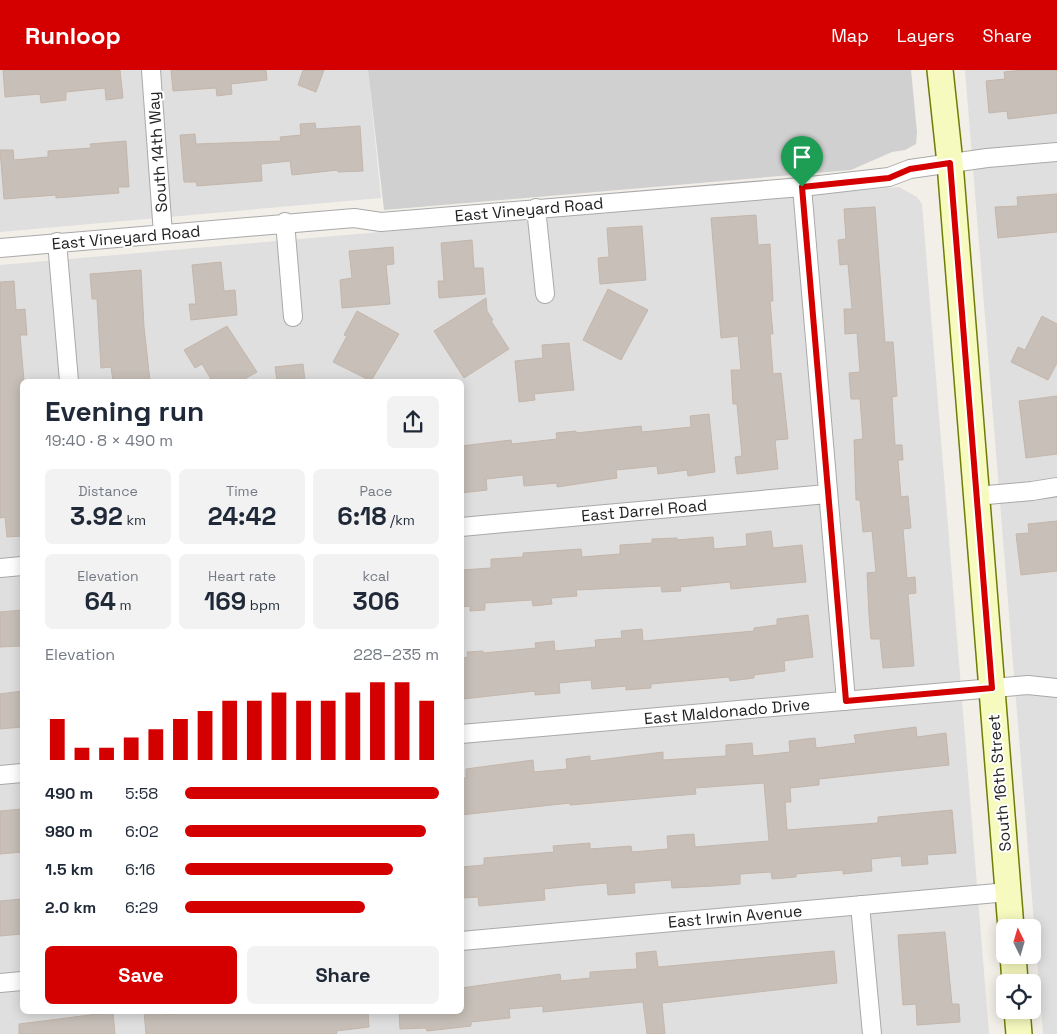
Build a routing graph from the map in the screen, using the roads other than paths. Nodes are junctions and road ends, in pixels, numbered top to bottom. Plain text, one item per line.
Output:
1 (151, 70) edge
2 (940, 70) edge
3 (1057, 152) edge
4 (950, 163) junction
5 (802, 187) junction
6 (536, 208) junction
7 (285, 222) junction
8 (163, 234) junction
9 (57, 242) junction
10 (0, 248) edge
11 (545, 294) dead end
12 (293, 317) dead end
13 (69, 379) edge
14 (1057, 487) edge
15 (827, 494) junction
16 (976, 496) junction
17 (464, 527) edge
18 (20, 566) edge
19 (0, 568) edge
20 (992, 688) junction
21 (1057, 688) edge
22 (846, 701) junction
23 (464, 734) edge
24 (20, 773) edge
25 (0, 775) edge
26 (1008, 892) junction
27 (860, 905) junction
28 (1010, 919) edge
29 (464, 941) edge
30 (20, 981) edge
31 (0, 983) edge
32 (1018, 1019) edge
33 (872, 1034) edge
34 (1019, 1034) edge

1 - 8 street, South 14th Way
2 - 4 main road, South 16th Street
3 - 4 street, East Vineyard Road
4 - 5 street, East Vineyard Road
4 - 16 main road, South 16th Street
5 - 6 street, East Vineyard Road
5 - 15 street
6 - 7 street, East Vineyard Road
6 - 11 street
7 - 8 street, East Vineyard Road
7 - 12 street
8 - 9 street, East Vineyard Road
9 - 10 street, East Vineyard Road
9 - 13 street
14 - 16 street
15 - 17 street, East Darrel Road
15 - 22 street
16 - 20 main road, South 16th Street
18 - 19 street
20 - 21 street, East Maldonado Drive
20 - 22 street, East Maldonado Drive
20 - 26 main road, South 16th Street
22 - 23 street, East Maldonado Drive
24 - 25 street
26 - 27 street, East Irwin Avenue
26 - 28 main road, South 16th Street
27 - 29 street, East Irwin Avenue
27 - 33 street
30 - 31 street
32 - 34 main road

